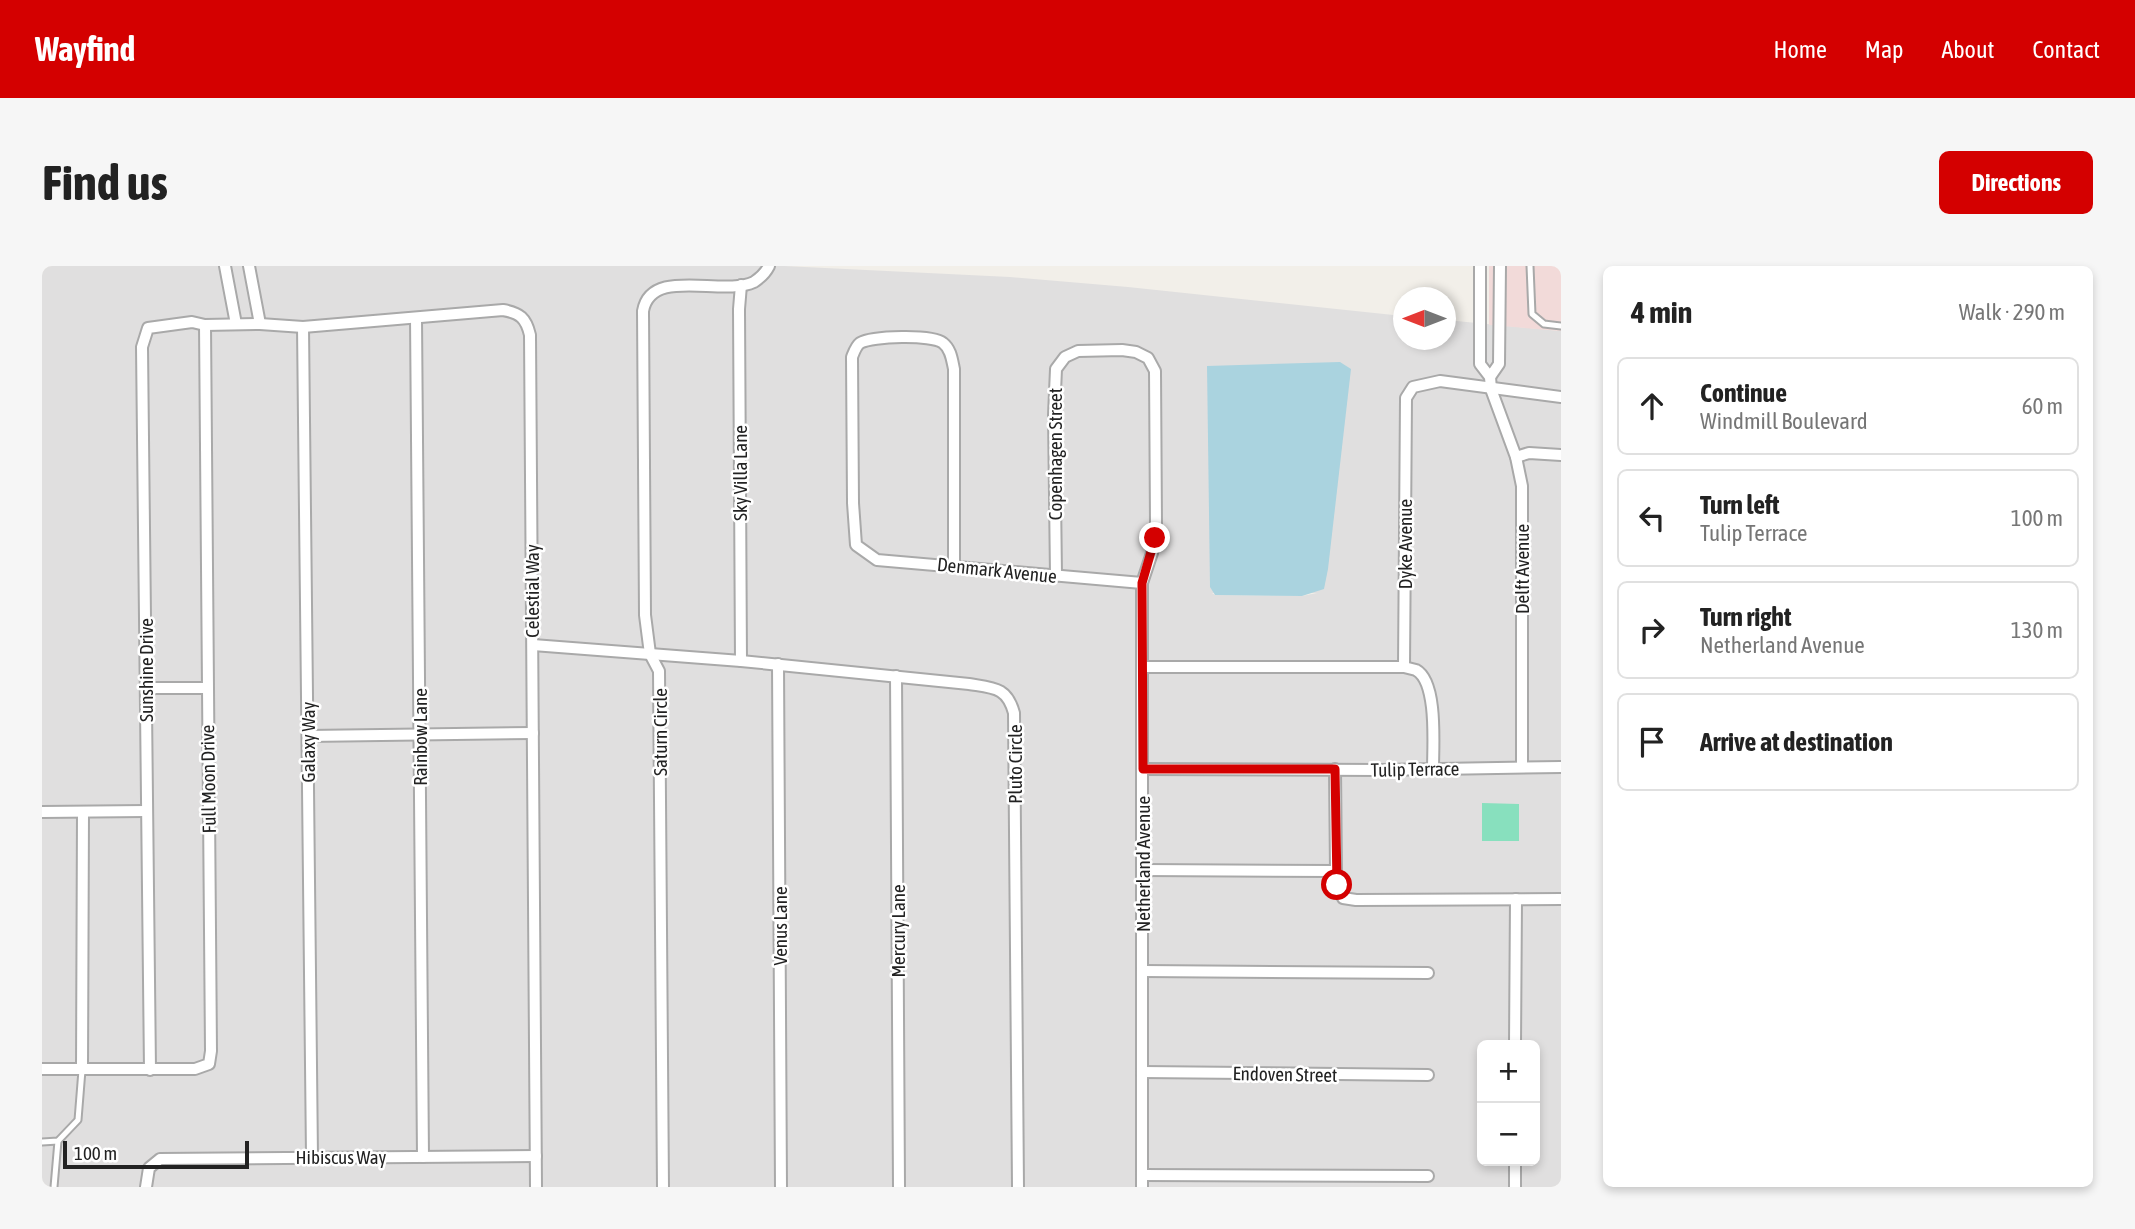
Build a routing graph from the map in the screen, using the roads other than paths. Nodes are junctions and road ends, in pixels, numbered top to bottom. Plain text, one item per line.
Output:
1 (225, 266) edge
2 (248, 266) edge
3 (769, 266) edge
4 (1530, 266) edge
5 (1480, 270) edge
6 (1500, 270) edge
7 (741, 285) junction
8 (416, 318) junction
9 (236, 324) junction
10 (260, 324) junction
11 (205, 325) junction
12 (1561, 326) edge
13 (303, 327) junction
14 (1127, 351) joint
15 (1491, 383) junction
16 (1561, 397) edge
17 (1561, 455) edge
18 (1516, 457) junction
19 (954, 566) junction
20 (1056, 576) junction
21 (1142, 583) junction
22 (533, 645) junction
23 (650, 654) junction
24 (741, 661) junction
25 (778, 664) junction
26 (1143, 667) junction
27 (1404, 667) junction
28 (896, 676) junction
29 (146, 688) junction
30 (207, 688) junction
31 (533, 733) junction
32 (420, 734) junction
33 (308, 736) junction
34 (1522, 766) junction
35 (1561, 767) edge
36 (1143, 769) junction
37 (1335, 769) junction
38 (1433, 769) junction
39 (146, 811) junction
40 (83, 812) junction
41 (42, 813) edge
42 (1143, 870) junction
43 (1336, 871) junction
44 (1516, 899) junction
45 (1561, 899) edge
46 (1143, 971) junction
47 (1428, 973) dead end
48 (1515, 1040) edge
49 (42, 1069) edge
50 (82, 1070) junction
51 (150, 1070) junction
52 (1142, 1072) junction
53 (1428, 1075) dead end
54 (58, 1141) junction
55 (42, 1142) edge
56 (536, 1156) junction
57 (312, 1157) junction
58 (423, 1157) junction
59 (1515, 1166) edge
60 (1142, 1175) junction
61 (1428, 1176) dead end
62 (54, 1187) edge
63 (146, 1187) edge
64 (536, 1187) edge
65 (663, 1187) edge
66 (781, 1187) edge
67 (899, 1187) edge
68 (1017, 1187) edge
69 (1142, 1187) edge
70 (1515, 1187) edge

1 - 9 street
2 - 10 street
3 - 7 street
4 - 12 lane
5 - 6 street
5 - 15 street, Delft Avenue
6 - 15 street
7 - 23 street, Saturn Circle
7 - 24 street, Sky Villa Lane
8 - 13 street, Celestial Way
8 - 22 street, Celestial Way
8 - 32 street, Rainbow Lane
9 - 10 street, Celestial Way
9 - 11 street, Celestial Way
10 - 13 street, Celestial Way
11 - 29 street, Sunshine Drive
11 - 30 street, Full Moon Drive
13 - 33 street, Galaxy Way
14 - 20 street, Copenhagen Street
14 - 21 street, Netherland Avenue
15 - 16 street, Dyke Avenue
15 - 18 street, Delft Avenue
15 - 27 street, Dyke Avenue
17 - 18 street
18 - 34 street, Delft Avenue
19 - 19 street, Denmark Avenue
19 - 20 street, Denmark Avenue
20 - 21 street, Denmark Avenue
21 - 26 street, Netherland Avenue
22 - 23 street, Pluto Circle
22 - 31 street, Celestial Way
23 - 24 street, Pluto Circle
23 - 65 street, Saturn Circle
24 - 25 street, Pluto Circle
25 - 28 street, Pluto Circle
25 - 66 street, Venus Lane
26 - 27 street
26 - 36 street, Netherland Avenue
27 - 38 street
28 - 67 street, Mercury Lane
28 - 68 street, Pluto Circle
29 - 30 street
29 - 39 street, Sunshine Drive
30 - 51 street, Full Moon Drive
31 - 32 street
31 - 56 street, Celestial Way
32 - 33 street
32 - 58 street, Rainbow Lane
33 - 57 street, Galaxy Way
34 - 35 street, Tulip Terrace
34 - 38 street, Tulip Terrace
36 - 37 street, Tulip Terrace
36 - 42 street, Netherland Avenue
37 - 38 street, Tulip Terrace
37 - 43 street
39 - 40 street
39 - 51 street, Sunshine Drive
40 - 41 street
40 - 50 street
42 - 43 street
42 - 46 street, Netherland Avenue
43 - 44 street
44 - 45 street
44 - 48 street
46 - 47 street
46 - 52 street, Netherland Avenue
49 - 50 street, Full Moon Drive
50 - 51 street, Full Moon Drive
50 - 54 lane
52 - 53 street, Endoven Street
52 - 60 street, Netherland Avenue
54 - 55 lane
54 - 62 lane
56 - 58 street, Hibiscus Way
56 - 64 street, Celestial Way
57 - 58 street, Hibiscus Way
57 - 63 street, Hibiscus Way
59 - 70 street
60 - 61 street
60 - 69 street, Netherland Avenue

